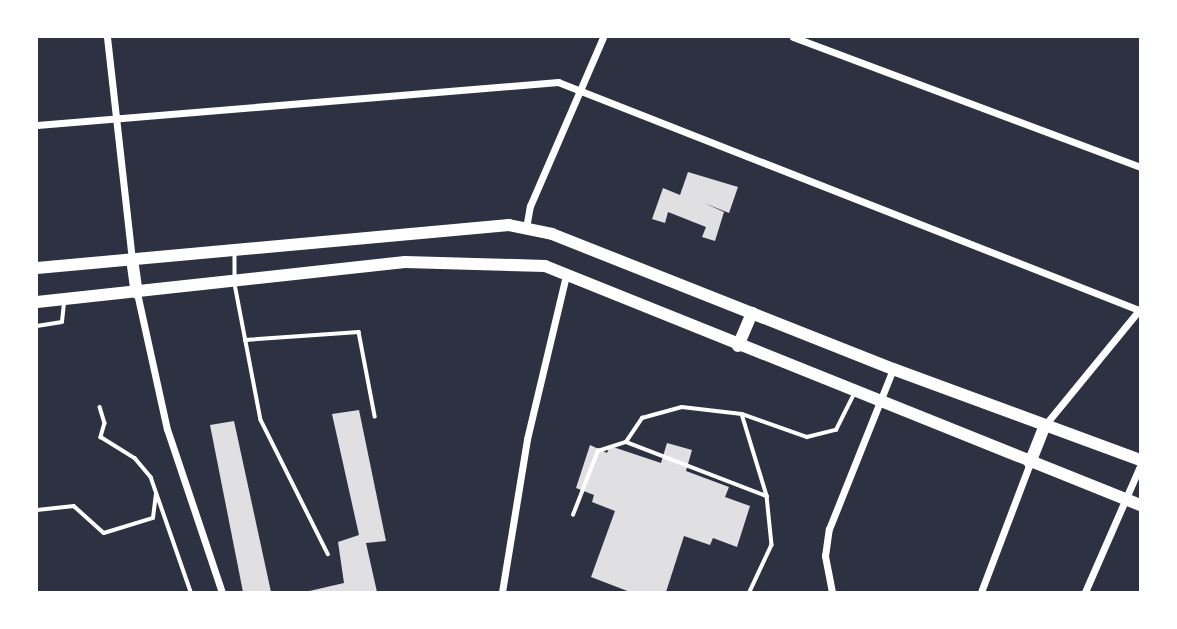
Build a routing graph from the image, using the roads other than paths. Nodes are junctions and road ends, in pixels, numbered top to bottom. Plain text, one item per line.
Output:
1 (107, 37) edge
2 (603, 37) edge
3 (793, 37) edge
4 (580, 91) junction
5 (116, 118) junction
6 (37, 124) edge
7 (1140, 167) edge
8 (526, 228) junction
9 (234, 247) junction
10 (132, 258) junction
11 (37, 268) edge
12 (566, 275) junction
13 (235, 282) junction
14 (136, 293) junction
15 (64, 300) junction
16 (37, 302) edge
17 (1140, 309) edge
18 (752, 313) junction
19 (37, 326) edge
20 (245, 340) junction
21 (738, 346) junction
22 (893, 369) junction
23 (855, 392) junction
24 (878, 403) junction
25 (742, 414) junction
26 (375, 416) dead end
27 (1045, 425) junction
28 (626, 442) junction
29 (1140, 460) edge
30 (1030, 463) junction
31 (1140, 466) edge
32 (767, 496) junction
33 (1127, 500) junction
34 (1140, 505) edge
35 (573, 515) dead end
36 (328, 554) dead end
37 (222, 592) edge
38 (502, 592) edge
39 (750, 592) edge
40 (832, 592) edge
41 (981, 592) edge
42 (1085, 592) edge

1 - 5 street
2 - 4 street
3 - 7 street
4 - 5 street
4 - 8 street
4 - 17 street
5 - 6 street
5 - 10 street
8 - 9 highway
8 - 18 highway
9 - 10 highway
9 - 13 lane
10 - 11 highway
10 - 14 highway
12 - 13 highway
12 - 21 highway
12 - 38 street
13 - 14 highway
13 - 20 lane
14 - 15 highway
14 - 37 street
15 - 16 highway
15 - 19 lane
17 - 27 street
18 - 21 highway
18 - 22 highway
20 - 26 lane
20 - 36 lane
21 - 23 highway
22 - 24 street
22 - 27 highway
23 - 24 highway
23 - 25 lane
24 - 30 highway
24 - 40 street
25 - 28 lane
25 - 32 lane
27 - 29 highway
27 - 30 highway
28 - 32 lane
28 - 35 lane
30 - 33 highway
30 - 41 street
31 - 33 street
32 - 39 lane
33 - 34 highway
33 - 42 street

